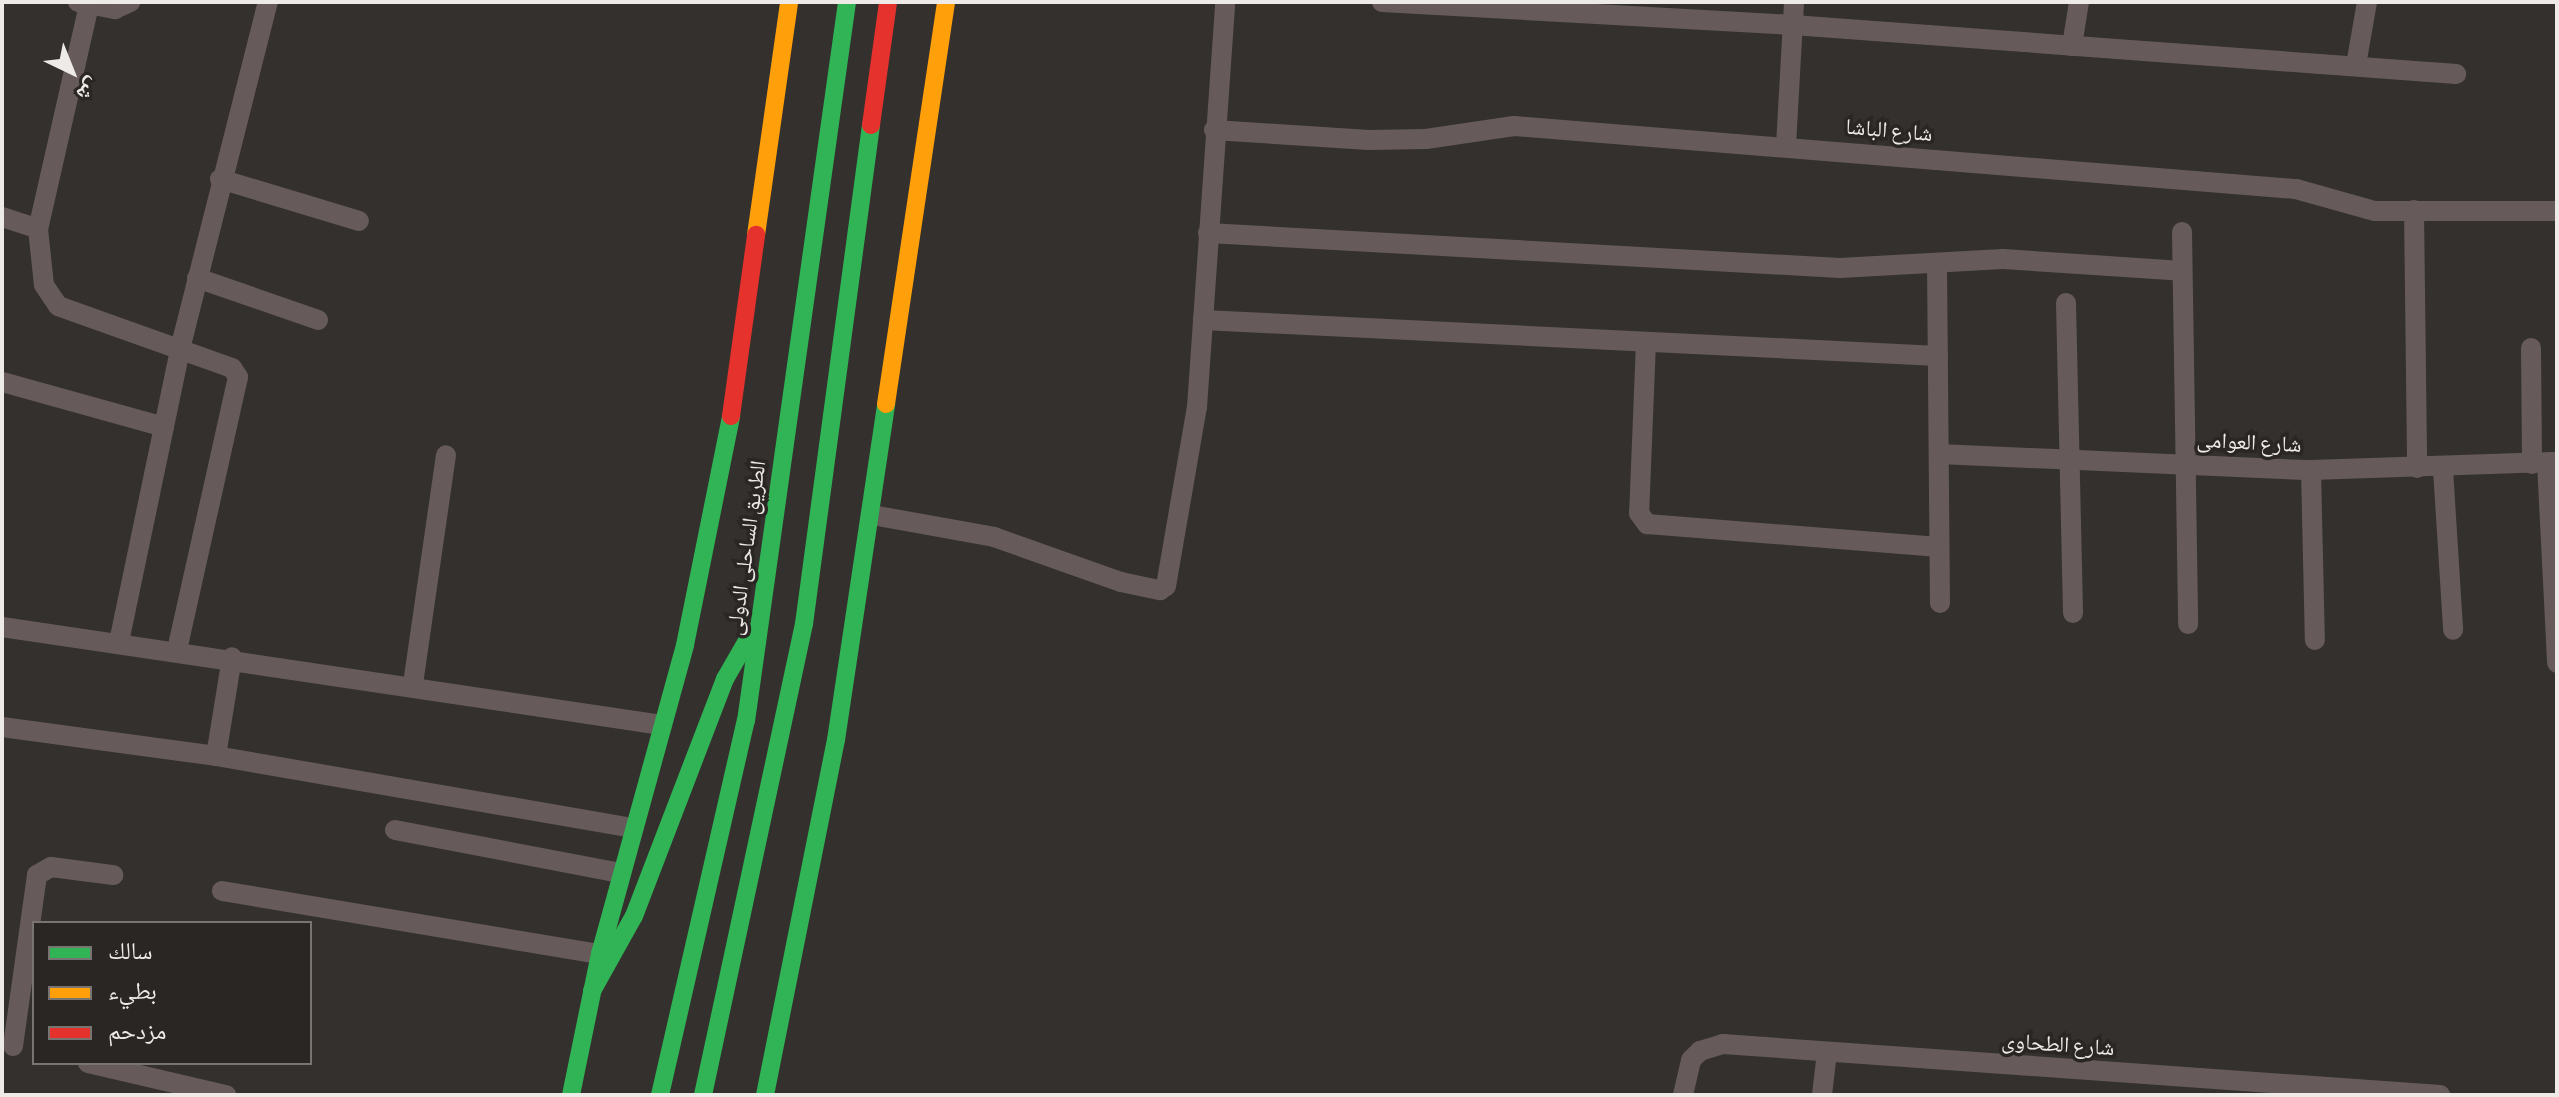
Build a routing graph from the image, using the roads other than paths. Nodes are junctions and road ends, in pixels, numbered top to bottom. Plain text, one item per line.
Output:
1 (130, 2) edge
2 (268, 2) edge
3 (789, 2) edge
4 (847, 2) edge
5 (888, 2) edge
6 (946, 2) edge
7 (1225, 2) edge
8 (1382, 2) edge
9 (1794, 2) edge
10 (2079, 2) edge
11 (2367, 2) edge
12 (84, 3) edge
13 (1490, 5) edge
14 (1643, 9) edge
15 (1793, 25) junction
16 (2072, 46) junction
17 (2356, 65) junction
18 (2456, 74) dead end
19 (1214, 130) junction
20 (1786, 146) junction
21 (220, 179) junction
22 (2414, 210) junction
23 (2557, 211) edge
24 (2, 217) edge
25 (359, 221) dead end
26 (38, 229) junction
27 (2182, 232) dead end
28 (1208, 233) junction
29 (1937, 263) junction
30 (2182, 271) junction
31 (197, 278) junction
32 (2066, 303) dead end
33 (318, 320) dead end
34 (1203, 320) junction
35 (1646, 342) junction
36 (2531, 348) dead end
37 (180, 349) junction
38 (1938, 356) junction
39 (2, 382) edge
40 (164, 427) junction
41 (1939, 454) junction
42 (446, 455) dead end
43 (2069, 459) junction
44 (2184, 463) junction
45 (2545, 463) edge
46 (2417, 468) junction
47 (2443, 469) junction
48 (2311, 470) junction
49 (872, 515) junction
50 (1939, 547) junction
51 (1940, 603) dead end
52 (2073, 613) dead end
53 (763, 616) junction
54 (2188, 624) dead end
55 (2, 627) edge
56 (2453, 630) dead end
57 (2315, 640) dead end
58 (119, 642) junction
59 (177, 650) junction
60 (232, 657) junction
61 (2557, 663) edge
62 (413, 684) junction
63 (662, 725) junction
64 (3, 733) edge
65 (216, 756) junction
66 (633, 828) junction
67 (395, 830) dead end
68 (621, 873) junction
69 (113, 875) dead end
70 (222, 891) dead end
71 (600, 954) junction
72 (592, 991) junction
73 (7, 1044) edge
74 (32, 1050) edge
75 (1827, 1052) junction
76 (97, 1065) edge
77 (226, 1095) edge
78 (571, 1095) edge
79 (660, 1095) edge
80 (703, 1095) edge
81 (765, 1095) edge
82 (1683, 1095) edge
83 (1822, 1095) edge
84 (2440, 1095) edge

1 - 12 street
2 - 21 street
3 - 63 main road
4 - 53 main road, الطريق الساحلى الدولى
5 - 80 main road
6 - 49 main road
7 - 19 street
8 - 13 street
9 - 15 street
10 - 16 street
11 - 17 street
12 - 26 street
13 - 14 street
14 - 15 street
15 - 16 street
15 - 20 street
16 - 17 street
17 - 18 street
19 - 20 street, شارع الباشا
19 - 28 street
20 - 22 street, شارع الباشا
21 - 25 street
21 - 31 street
22 - 23 street, شارع الباشا
22 - 46 street
24 - 26 street
26 - 37 street
27 - 30 street
28 - 29 street
28 - 34 street
29 - 30 street
29 - 38 street
30 - 44 street
31 - 33 street
31 - 37 street
32 - 43 street
34 - 35 street
34 - 49 street
35 - 38 street
35 - 50 street
36 - 45 street
37 - 40 street
37 - 59 street
38 - 41 street
39 - 40 street
40 - 58 street
41 - 43 street, شارع العوامى
41 - 50 street
42 - 62 street
43 - 44 street, شارع العوامى
43 - 52 street
44 - 48 street, شارع العوامى
44 - 54 street
45 - 47 street, شارع العوامى
45 - 61 street
46 - 47 street, شارع العوامى
46 - 48 street, شارع العوامى
47 - 56 street
48 - 57 street
49 - 81 main road
50 - 51 street
53 - 72 main road
53 - 79 main road, الطريق الساحلى الدولى
55 - 58 street
58 - 59 street
59 - 60 street
60 - 62 street
60 - 65 street
62 - 63 street
63 - 66 main road
64 - 65 street
65 - 66 street
66 - 68 main road
67 - 68 street
68 - 71 main road
69 - 73 street
70 - 71 street
71 - 72 main road
72 - 78 main road
73 - 74 street
75 - 82 street, شارع الطحاوى
75 - 83 street
75 - 84 street, شارع الطحاوى
76 - 77 street

